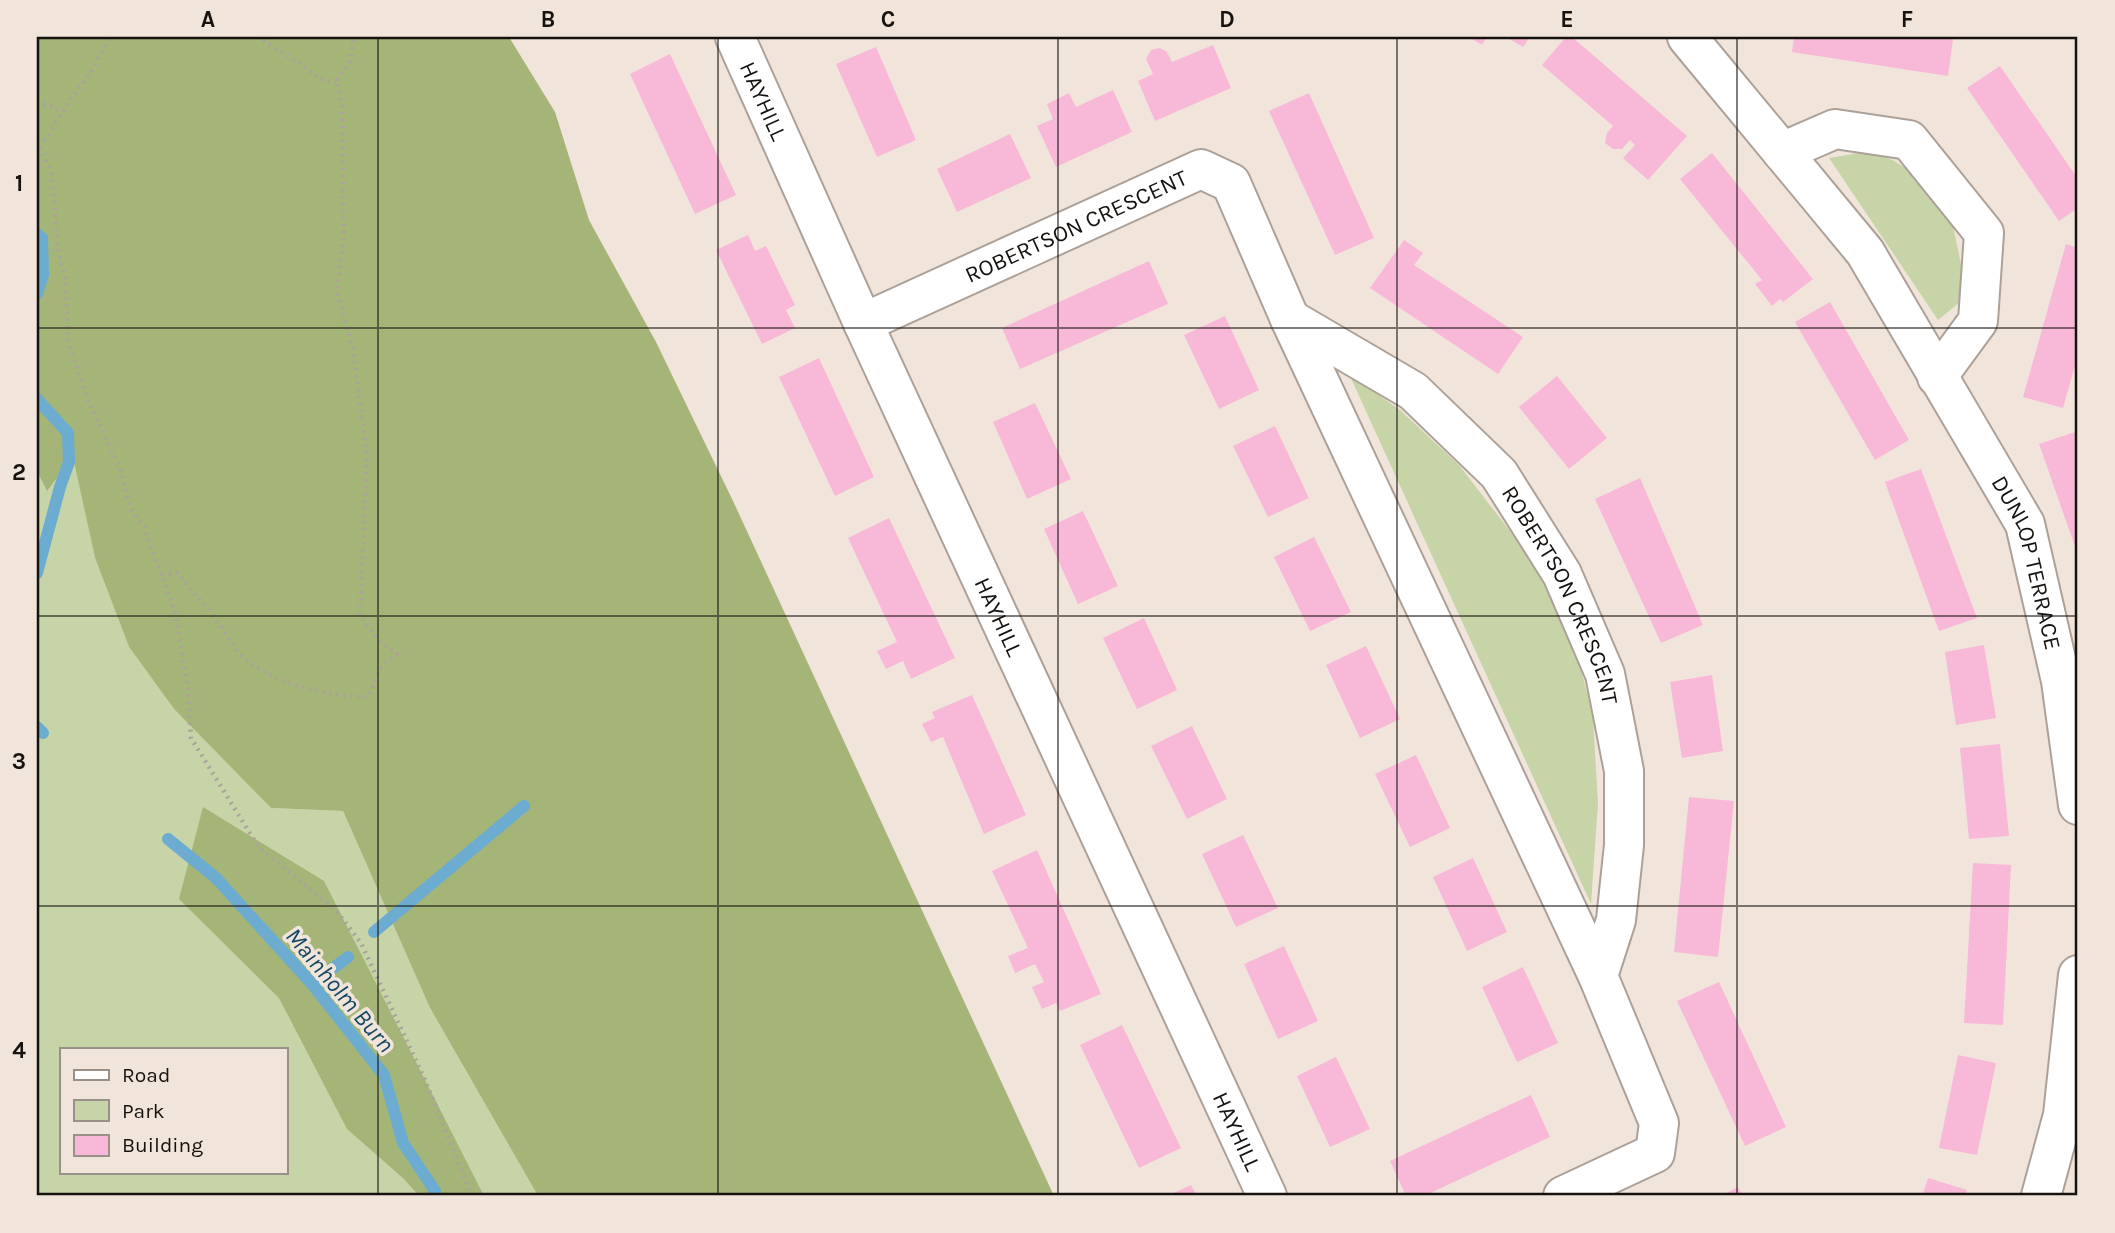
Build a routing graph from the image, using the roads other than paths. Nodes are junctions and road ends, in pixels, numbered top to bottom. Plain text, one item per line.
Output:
1 (735, 37) edge
2 (1688, 37) edge
3 (1782, 152) junction
4 (1290, 319) junction
5 (863, 323) junction
6 (1937, 377) junction
7 (2078, 805) edge
8 (2078, 975) edge
9 (1598, 976) junction
10 (1268, 1196) edge
11 (1563, 1196) edge
12 (2041, 1196) edge

1 - 5 street, HAYHILL
2 - 3 street, DUNLOP TERRACE
3 - 6 street, DUNLOP TERRACE
3 - 6 street
4 - 5 street, ROBERTSON CRESCENT
4 - 9 street, ROBERTSON CRESCENT
4 - 9 street, ROBERTSON CRESCENT
5 - 10 street, HAYHILL
6 - 7 street, DUNLOP TERRACE
8 - 12 street
9 - 11 street, ROBERTSON CRESCENT

